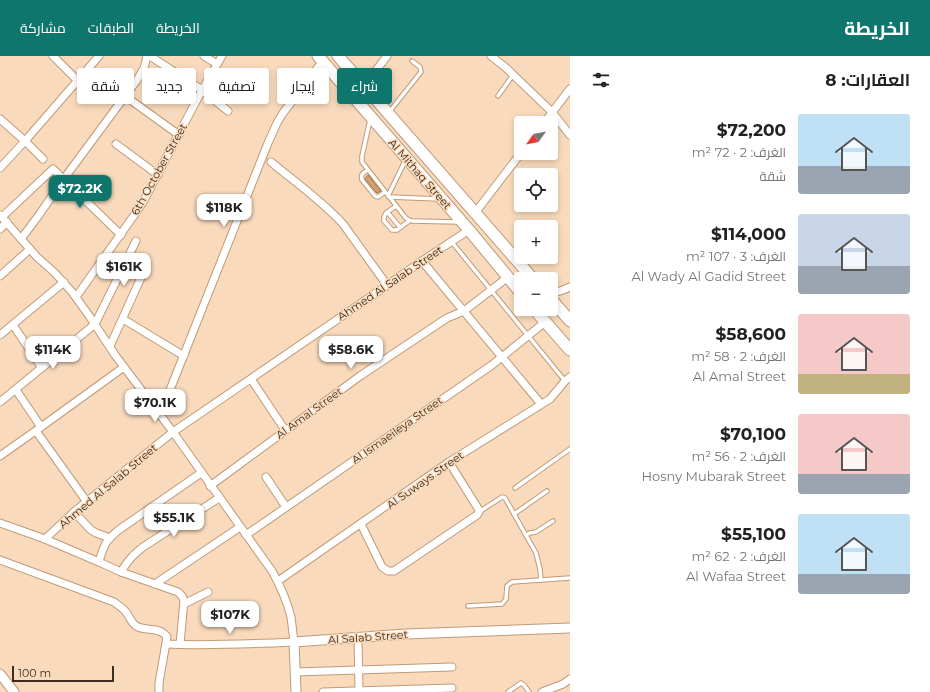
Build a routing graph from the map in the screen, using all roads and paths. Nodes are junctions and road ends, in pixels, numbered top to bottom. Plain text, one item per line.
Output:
1 (53, 56) edge
2 (99, 56) edge
3 (147, 56) edge
4 (150, 56) edge
5 (204, 56) edge
6 (222, 56) edge
7 (338, 56) edge
8 (387, 56) edge
9 (491, 56) edge
10 (321, 59) edge
11 (412, 61) dead end
12 (217, 64) junction
13 (89, 68) edge
14 (348, 68) edge
15 (378, 68) edge
16 (513, 75) junction
17 (77, 80) edge
18 (77, 82) edge
19 (134, 84) edge
20 (570, 89) edge
21 (202, 90) junction
22 (498, 96) dead end
23 (134, 102) edge
24 (119, 104) edge
25 (379, 104) edge
26 (228, 111) dead end
27 (552, 112) junction
28 (388, 114) junction
29 (549, 116) edge
30 (371, 117) junction
31 (0, 119) edge
32 (179, 134) junction
33 (570, 135) edge
34 (25, 141) junction
35 (116, 144) dead end
36 (406, 158) junction
37 (43, 159) dead end
38 (516, 160) edge
39 (270, 162) dead end
40 (0, 168) edge
41 (368, 170) junction
42 (158, 175) junction
43 (63, 180) junction
44 (387, 195) junction
45 (442, 199) junction
46 (396, 206) junction
47 (387, 212) junction
48 (475, 213) junction
49 (3, 218) edge
50 (409, 221) junction
51 (465, 226) junction
52 (400, 228) junction
53 (0, 229) edge
54 (121, 235) junction
55 (21, 239) junction
56 (451, 241) junction
57 (136, 242) dead end
58 (30, 249) junction
59 (422, 260) junction
60 (144, 271) dead end
61 (527, 272) edge
62 (0, 276) edge
63 (508, 277) junction
64 (64, 282) junction
65 (514, 284) edge
66 (387, 285) junction
67 (570, 287) edge
68 (491, 291) junction
69 (558, 292) edge
70 (76, 297) junction
71 (558, 308) edge
72 (464, 311) junction
73 (540, 316) edge
74 (123, 319) junction
75 (568, 320) edge
76 (545, 322) junction
77 (95, 324) junction
78 (13, 325) junction
79 (554, 332) junction
80 (0, 335) edge
81 (528, 336) junction
82 (110, 346) junction
83 (570, 350) edge
84 (184, 356) junction
85 (502, 357) junction
86 (124, 367) junction
87 (42, 368) junction
88 (251, 379) junction
89 (568, 379) edge
90 (16, 390) junction
91 (0, 402) edge
92 (541, 404) junction
93 (160, 415) junction
94 (39, 429) junction
95 (285, 430) junction
96 (173, 432) junction
97 (570, 448) edge
98 (0, 456) edge
99 (450, 462) junction
100 (201, 473) junction
101 (266, 477) dead end
102 (210, 486) junction
103 (514, 488) dead end
104 (548, 491) dead end
105 (219, 498) junction
106 (87, 502) junction
107 (286, 507) junction
108 (74, 512) junction
109 (479, 512) junction
110 (514, 514) junction
111 (552, 521) dead end
112 (0, 523) edge
113 (361, 524) junction
114 (240, 527) junction
115 (246, 535) junction
116 (526, 535) junction
117 (110, 538) junction
118 (44, 539) junction
119 (0, 560) edge
120 (99, 562) junction
121 (122, 572) junction
122 (570, 578) edge
123 (541, 580) junction
124 (278, 581) junction
125 (155, 584) junction
126 (208, 592) dead end
127 (184, 604) junction
128 (468, 606) dead end
129 (570, 628) edge
130 (358, 637) junction
131 (294, 642) junction
132 (166, 644) junction
133 (180, 644) junction
134 (452, 666) dead end
135 (358, 670) junction
136 (295, 672) junction
137 (0, 674) edge
138 (570, 679) edge
139 (452, 688) dead end
140 (359, 691) junction
141 (14, 692) edge
142 (159, 692) edge
143 (296, 692) edge
144 (323, 692) edge
145 (508, 692) edge
146 (529, 692) edge
147 (542, 692) edge

1 - 17 street
2 - 13 street
3 - 19 street
4 - 21 street
5 - 12 street
6 - 12 street, 6th October Street
7 - 14 main road, Al Mithaq Street
8 - 15 street
9 - 16 street
10 - 30 main road, Al Mithaq Street
10 - 84 street
11 - 28 lane
12 - 21 street, 6th October Street
16 - 22 lane
16 - 27 street
18 - 34 street
20 - 27 street
21 - 26 street
21 - 32 street, 6th October Street
23 - 32 street
24 - 43 street
25 - 28 main road, Al Mithaq Street
27 - 29 street
27 - 33 street
28 - 48 main road, Al Mithaq Street
30 - 36 main road, Al Mithaq Street
30 - 41 lane
31 - 34 street
32 - 42 street, 6th October Street
34 - 37 street
34 - 40 street
35 - 42 street
36 - 44 lane
36 - 45 main road, Al Mithaq Street
38 - 48 street
39 - 66 street
41 - 44 lane
41 - 44 lane
42 - 54 street, 6th October Street
43 - 49 street
43 - 54 street
43 - 55 street
44 - 45 lane
44 - 46 lane
45 - 51 main road, Al Mithaq Street
46 - 47 lane
46 - 50 lane
47 - 52 lane
47 - 52 lane
48 - 61 main road, Al Mithaq Street
49 - 53 street
49 - 55 street
50 - 51 lane
50 - 52 lane
51 - 56 street, Ahmed Al Salab Street
51 - 63 main road, Al Mithaq Street
54 - 70 street, 6th October Street
55 - 58 street
56 - 59 street, Ahmed Al Salab Street
56 - 68 lane
57 - 77 street
58 - 62 street
58 - 64 street
59 - 66 street, Ahmed Al Salab Street
59 - 72 street
60 - 74 street
63 - 65 main road, Al Mithaq Street
63 - 68 street, Al Amal Street
64 - 70 street
64 - 78 street
66 - 88 street, Ahmed Al Salab Street
67 - 69 street
68 - 72 street, Al Amal Street
68 - 81 lane
70 - 77 street
71 - 75 main road
72 - 85 street
72 - 95 street, Al Amal Street
73 - 76 main road
74 - 82 street
74 - 84 street
75 - 79 main road
76 - 79 main road
76 - 81 street, Al Ismaeileya Street
77 - 82 street
77 - 87 street
78 - 80 street
78 - 87 street
79 - 83 main road
81 - 85 street, Al Ismaeileya Street
81 - 89 lane
82 - 86 street
84 - 93 street
85 - 92 street
85 - 107 street, Al Ismaeileya Street
86 - 93 street
86 - 94 street
87 - 90 street
88 - 95 street
88 - 96 street, Ahmed Al Salab Street
89 - 92 street, Al Suways Street
90 - 91 street
90 - 94 street
92 - 99 street, Al Suways Street
93 - 96 street
94 - 98 street
94 - 106 street
95 - 102 street, Al Amal Street
96 - 100 street
96 - 106 street, Ahmed Al Salab Street
97 - 103 lane
99 - 109 street
99 - 113 street, Al Suways Street
100 - 102 street
100 - 117 street
101 - 107 street
102 - 105 street
104 - 110 lane
105 - 114 street
105 - 121 street
106 - 108 street, Ahmed Al Salab Street
107 - 115 street, Al Ismaeileya Street
108 - 117 street
108 - 118 street, Ahmed Al Salab Street
109 - 110 lane
109 - 113 street
110 - 116 lane
111 - 116 lane
112 - 118 street
113 - 124 street, Al Suways Street
114 - 115 street
114 - 125 street
115 - 124 street
116 - 123 lane
117 - 120 street
118 - 120 street
119 - 132 street
120 - 121 street
121 - 125 street
122 - 123 lane
123 - 128 lane
124 - 131 street
125 - 127 street
126 - 127 street
127 - 133 street
129 - 130 street, Al Salab Street
130 - 131 street, Al Salab Street
130 - 135 street
131 - 133 street, Al Salab Street
131 - 136 street
132 - 133 street, Al Salab Street
132 - 142 street
134 - 135 street
135 - 136 street
135 - 140 street
136 - 143 street
137 - 141 street
138 - 147 street
139 - 140 street
140 - 144 street
145 - 146 lane

